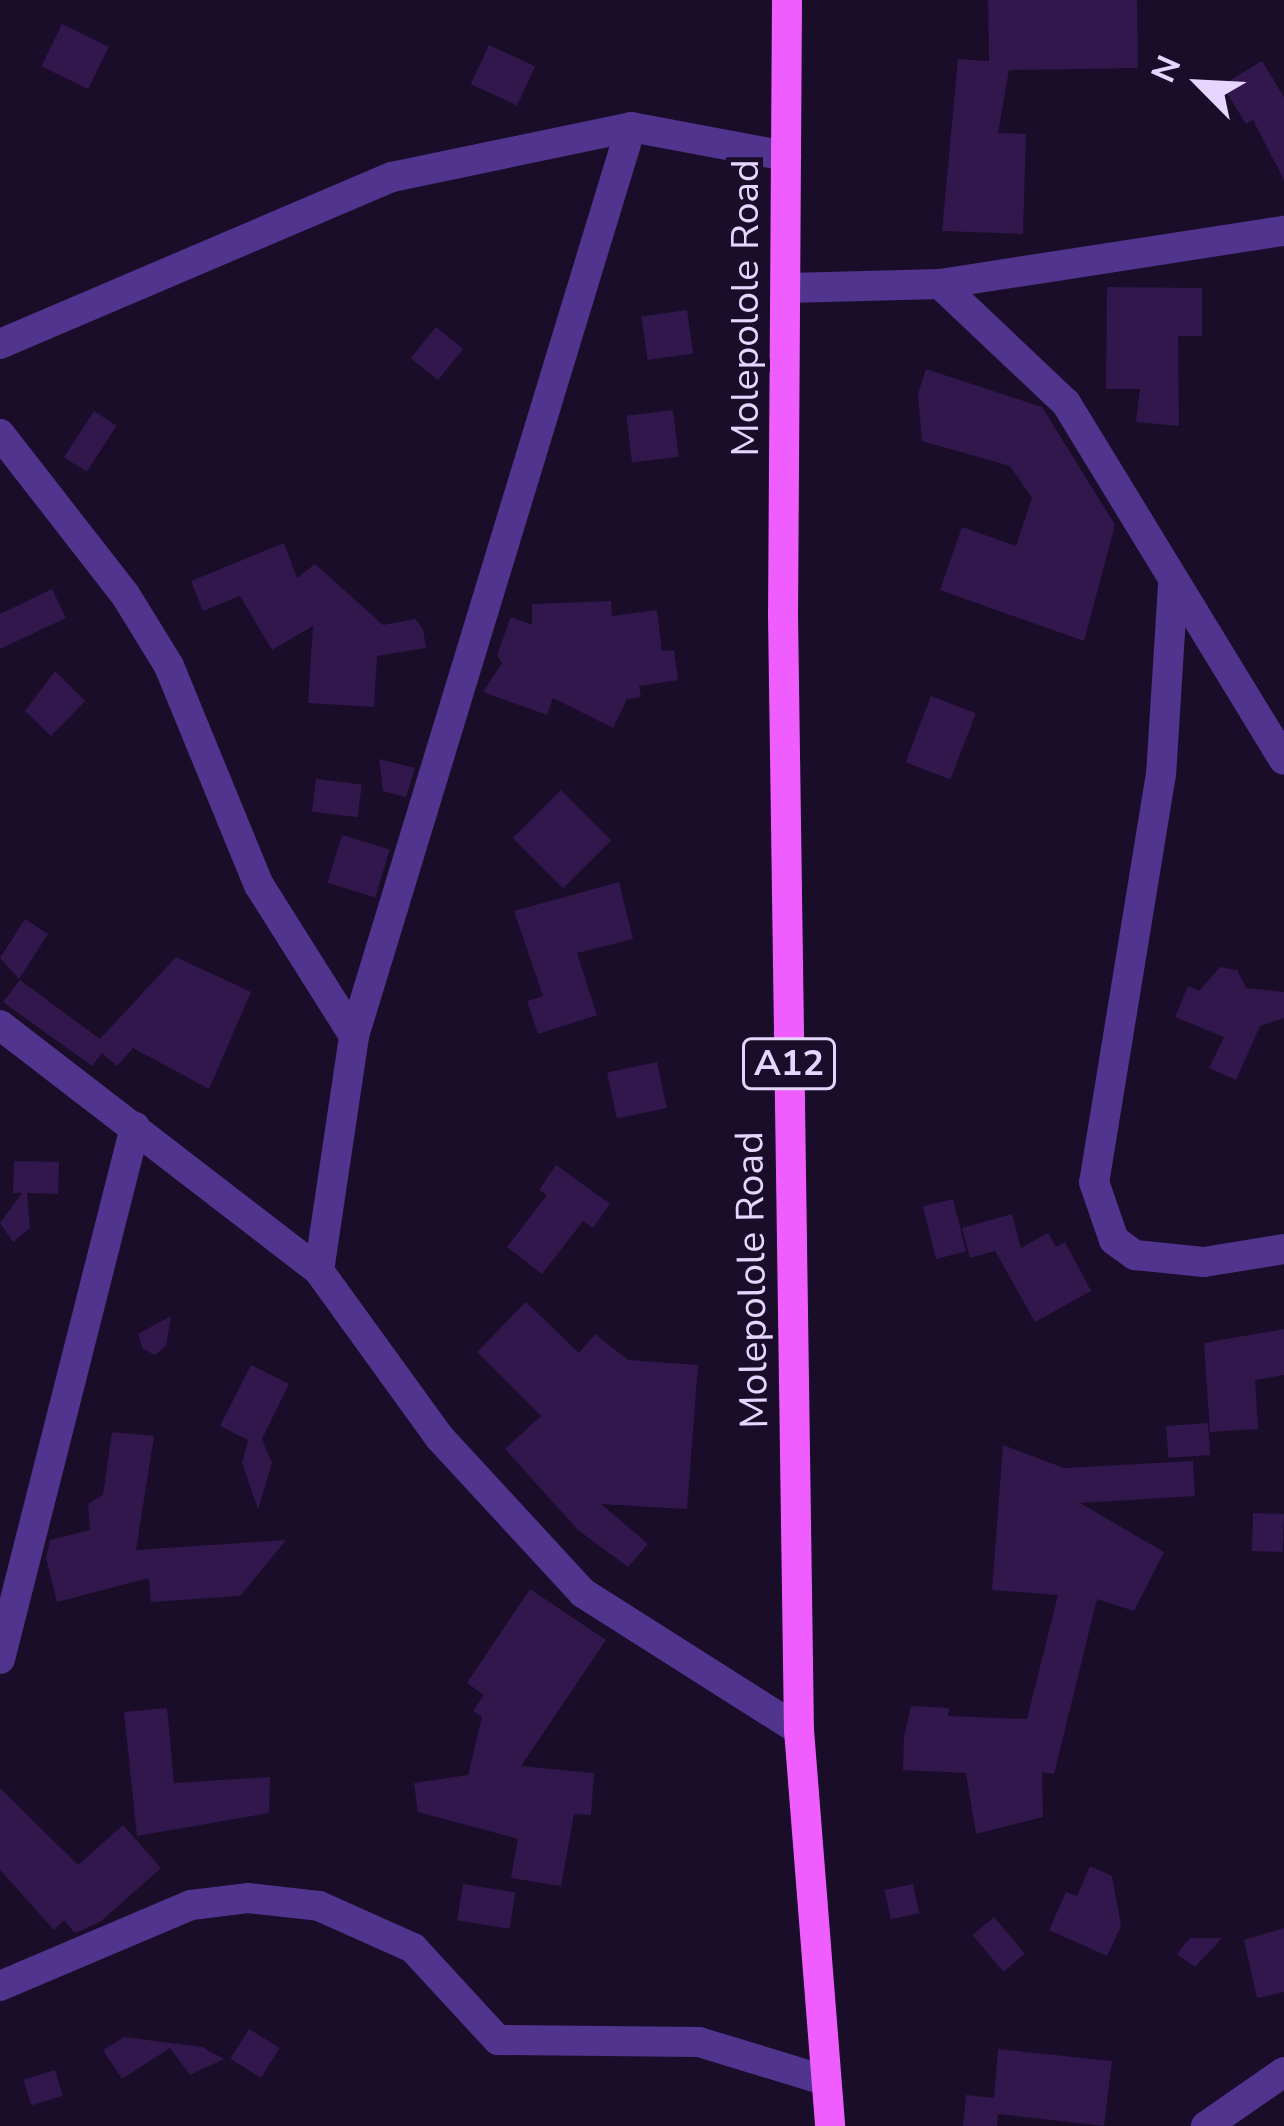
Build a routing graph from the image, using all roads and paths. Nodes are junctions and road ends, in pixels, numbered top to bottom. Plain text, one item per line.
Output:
1 (787, 0) edge
2 (631, 127) junction
3 (786, 156) junction
4 (1284, 231) edge
5 (940, 284) junction
6 (788, 288) junction
7 (0, 344) edge
8 (0, 434) edge
9 (1173, 585) junction
10 (1284, 760) edge
11 (0, 1025) edge
12 (354, 1036) junction
13 (136, 1126) junction
14 (1284, 1249) edge
15 (319, 1271) junction
16 (0, 1659) edge
17 (799, 1730) junction
18 (0, 1986) edge
19 (1284, 2072) edge
20 (824, 2080) junction
21 (830, 2126) edge
22 (1206, 2126) edge

1 - 3 main road, Molepolole Road / A12
2 - 3 street
2 - 7 street
2 - 12 street
3 - 6 main road, Molepolole Road / A12
4 - 5 street
5 - 6 street
5 - 9 street
6 - 17 main road, Molepolole Road / A12
8 - 12 street
9 - 10 street
9 - 14 street
11 - 13 street
12 - 15 street
13 - 15 street
13 - 16 street
15 - 17 street
17 - 20 main road, Molepolole Road / A12
18 - 20 street
19 - 22 street
20 - 21 main road, Molepolole Road / A12

